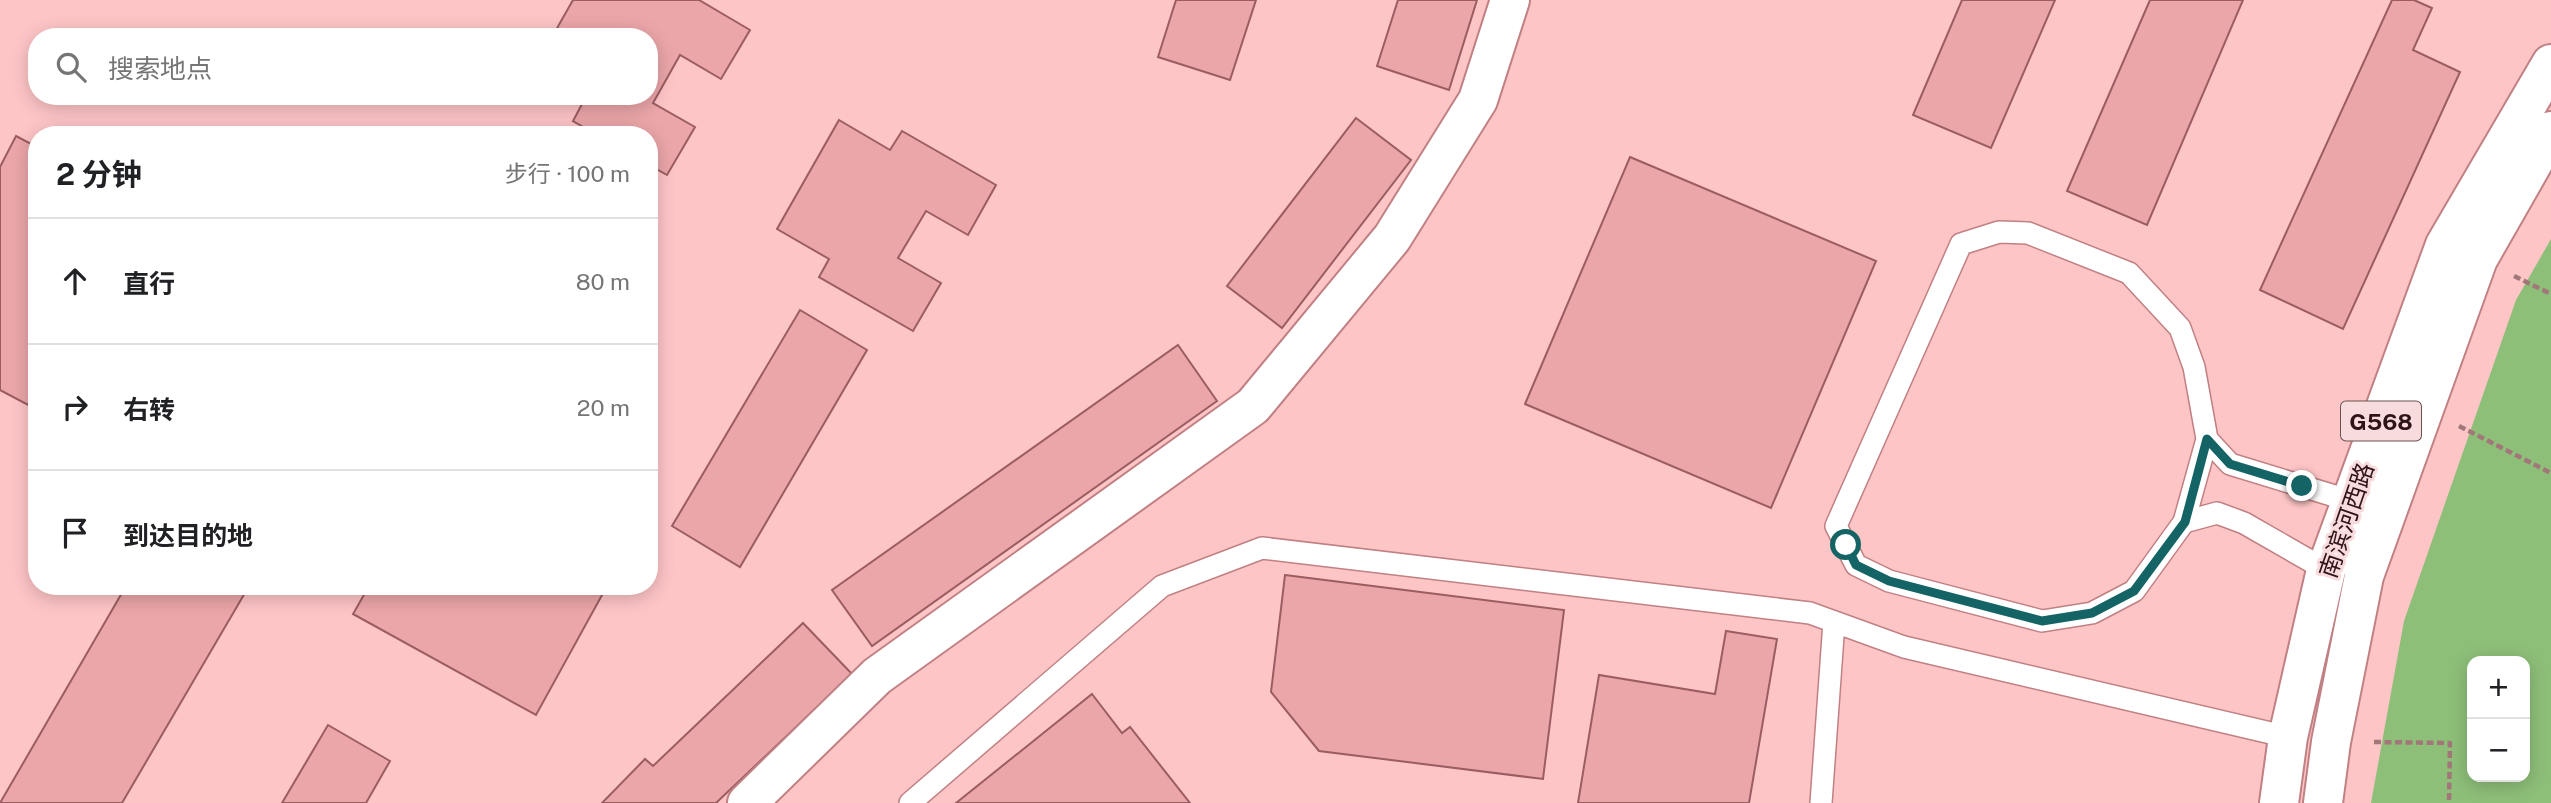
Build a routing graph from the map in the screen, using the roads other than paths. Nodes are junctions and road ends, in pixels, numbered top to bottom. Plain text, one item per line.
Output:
1 (1510, 0) edge
2 (2551, 64) edge
3 (2551, 131) edge
4 (2207, 439) junction
5 (2351, 501) junction
6 (2185, 522) junction
7 (2326, 570) junction
8 (1834, 622) junction
9 (2288, 737) junction
10 (747, 803) edge
11 (910, 803) edge
12 (1821, 803) edge
13 (2279, 803) edge
14 (2323, 803) edge

1 - 10 main road
2 - 5 main road, 南滨河西路 / G568
3 - 14 main road, 南滨河西路 / G568
4 - 5 lane
4 - 6 lane
4 - 6 lane
5 - 7 main road, 南滨河西路 / G568
6 - 7 lane
7 - 9 main road, 南滨河西路 / G568
8 - 9 lane
8 - 11 lane
8 - 12 lane
9 - 13 main road, 南滨河西路 / G568

